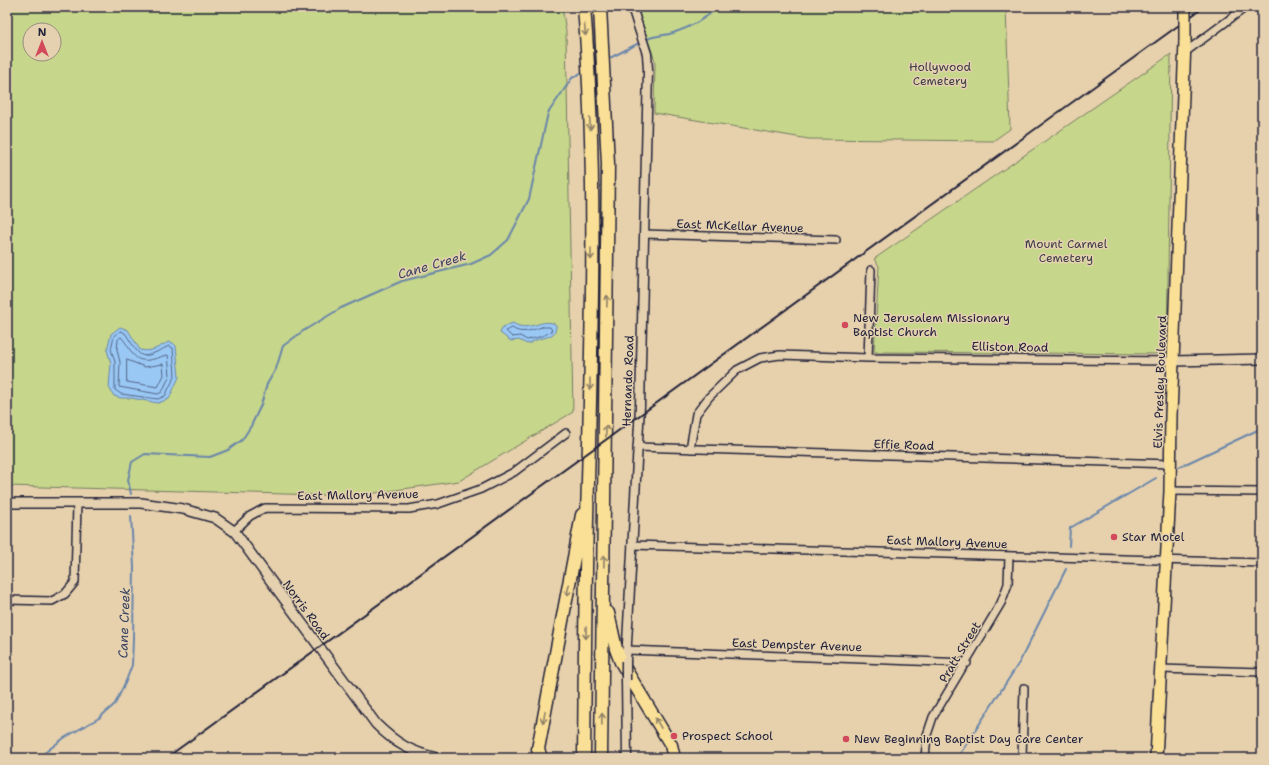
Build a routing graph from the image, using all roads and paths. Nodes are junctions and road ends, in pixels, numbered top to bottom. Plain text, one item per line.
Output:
1 (584, 7) edge
2 (600, 7) edge
3 (632, 7) edge
4 (1185, 7) edge
5 (1246, 7) edge
6 (1184, 53) junction
7 (644, 234) junction
8 (836, 240) dead end
9 (871, 270) dead end
10 (868, 358) junction
11 (1262, 359) edge
12 (1174, 361) junction
13 (566, 433) dead end
14 (637, 447) junction
15 (690, 449) junction
16 (1171, 464) junction
17 (588, 482) junction
18 (1170, 492) junction
19 (1262, 492) edge
20 (7, 503) edge
21 (77, 504) junction
22 (234, 531) junction
23 (632, 545) junction
24 (1009, 556) junction
25 (1167, 560) junction
26 (1262, 563) edge
27 (604, 588) junction
28 (7, 600) edge
29 (627, 650) junction
30 (967, 663) junction
31 (1160, 670) junction
32 (1262, 672) edge
33 (1024, 688) dead end
34 (437, 758) edge
35 (541, 758) edge
36 (584, 758) edge
37 (601, 758) edge
38 (627, 758) edge
39 (674, 758) edge
40 (925, 758) edge
41 (1022, 758) edge
42 (1156, 758) edge

1 -> 17 highway
27 -> 2 highway
3 - 7 street, Hernando Road
4 - 6 main road, Elvis Presley Boulevard, bridge
5 - 6 street
6 - 12 main road, Elvis Presley Boulevard
7 - 8 street, East McKellar Avenue
7 - 14 street, Hernando Road
9 - 10 street
10 - 12 street, Elliston Road
10 - 15 street, Elliston Road
11 - 12 main road, Elliston Road
12 - 16 main road, Elvis Presley Boulevard
13 - 22 street, East Mallory Avenue
14 - 15 street, Effie Road
14 - 23 street, Hernando Road
15 - 16 street, Effie Road
16 - 18 main road, Elvis Presley Boulevard
17 -> 35 highway
17 -> 36 highway
18 - 19 street
18 - 25 main road, Elvis Presley Boulevard
20 - 21 main road
21 - 22 main road, Norris Road
21 - 28 street
22 - 34 main road, Norris Road
23 - 24 street, East Mallory Avenue
23 - 29 street, Hernando Road
24 - 25 street, East Mallory Avenue
24 - 30 street, Pratt Street
25 - 26 street, East Mallory Avenue
25 - 31 main road, Elvis Presley Boulevard
37 -> 27 highway
39 -> 27 highway
29 - 30 street, East Dempster Avenue
29 - 38 street, Hernando Road, bridge
30 - 40 street, Pratt Street
31 - 32 street
31 - 42 main road, Elvis Presley Boulevard
33 - 41 street

